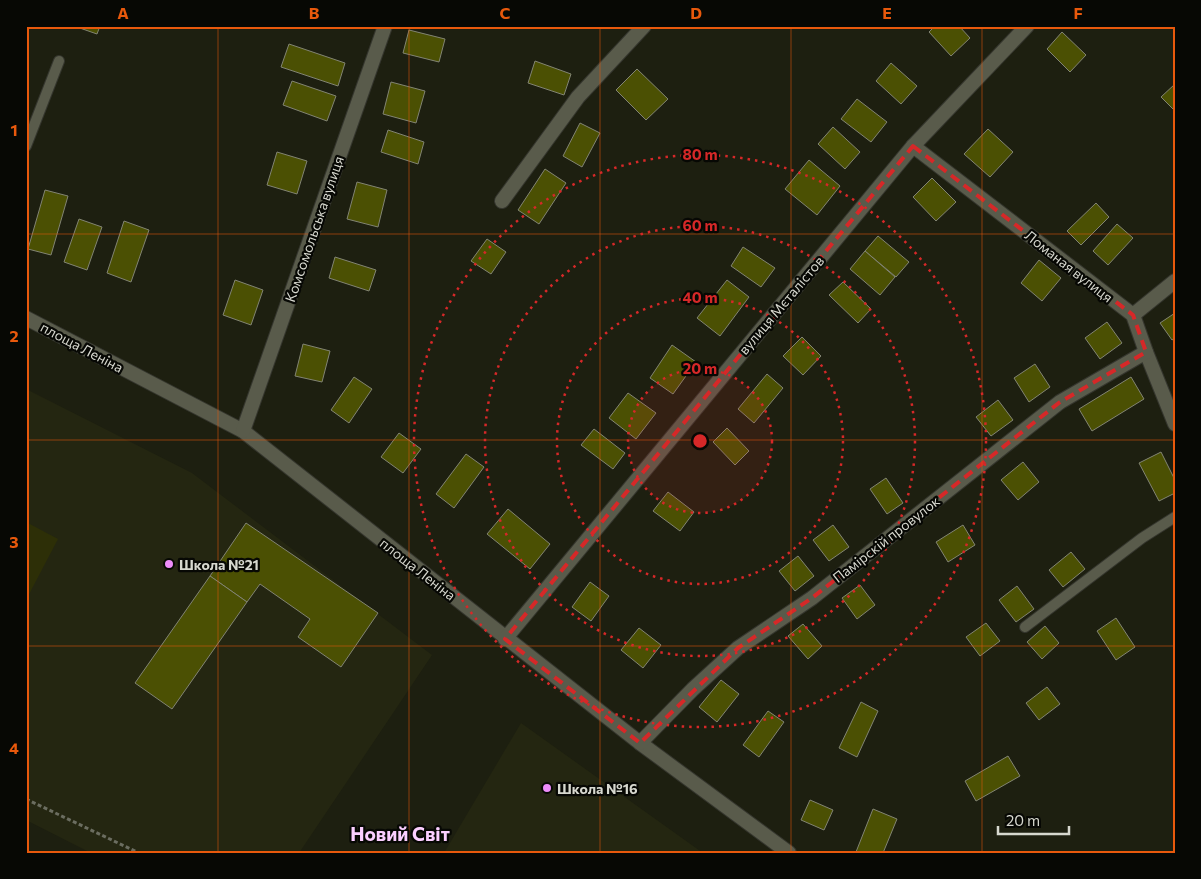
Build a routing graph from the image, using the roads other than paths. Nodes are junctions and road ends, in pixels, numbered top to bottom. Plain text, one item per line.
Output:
1 (384, 26) edge
2 (644, 26) edge
3 (1028, 26) edge
4 (59, 61) dead end
5 (26, 146) edge
6 (913, 146) junction
7 (502, 201) dead end
8 (1175, 281) edge
9 (1133, 315) junction
10 (26, 318) edge
11 (1146, 352) junction
12 (1175, 424) edge
13 (243, 431) junction
14 (1175, 517) edge
15 (1025, 627) dead end
16 (506, 639) junction
17 (640, 743) junction
18 (789, 853) edge

1 - 13 street, Комсомольська вулиця
2 - 7 street
3 - 6 street, вулиця Мєталістов
4 - 5 lane
6 - 9 street, Ломаная вулиця
6 - 16 street, вулиця Мєталістов
8 - 9 street
9 - 11 street
10 - 13 street, площа Леніна
11 - 12 street
11 - 17 street, Памірскій провулок
13 - 16 street, площа Леніна
14 - 15 lane
16 - 17 street, площа Леніна
17 - 18 street, площа Леніна

